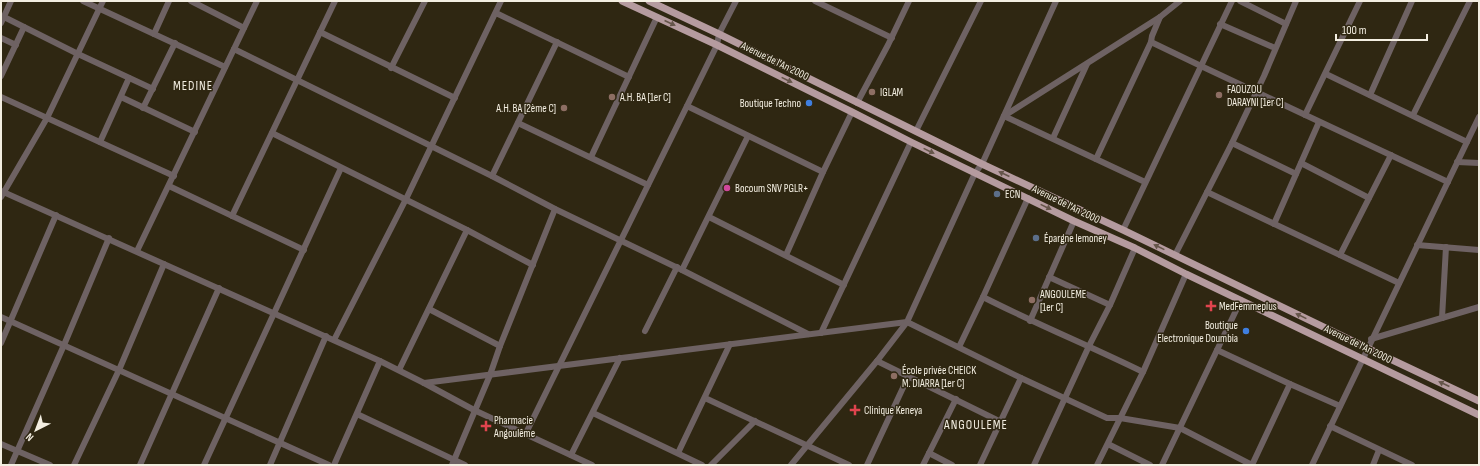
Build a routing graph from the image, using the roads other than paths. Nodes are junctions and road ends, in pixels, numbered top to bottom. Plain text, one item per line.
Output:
1 (11, 1) edge
2 (83, 1) edge
3 (103, 1) edge
4 (169, 1) edge
5 (193, 1) edge
6 (257, 1) edge
7 (335, 1) edge
8 (425, 1) edge
9 (501, 1) edge
10 (622, 1) edge
11 (650, 1) edge
12 (736, 1) edge
13 (817, 1) edge
14 (909, 1) edge
15 (981, 1) edge
16 (1056, 1) edge
17 (1180, 1) edge
18 (1232, 1) edge
19 (1240, 1) edge
20 (1296, 1) edge
21 (1360, 1) edge
22 (1412, 1) edge
23 (1470, 1) edge
24 (99, 8) junction
25 (496, 13) junction
26 (4, 17) junction
27 (657, 17) junction
28 (1160, 17) junction
29 (1, 24) edge
30 (1220, 24) junction
31 (1286, 24) junction
32 (24, 27) junction
33 (244, 28) junction
34 (320, 32) junction
35 (154, 34) junction
36 (719, 34) junction
37 (1, 38) edge
38 (892, 38) junction
39 (557, 42) junction
40 (1152, 42) junction
41 (175, 43) junction
42 (16, 45) junction
43 (717, 45) junction
44 (1275, 48) junction
45 (234, 49) junction
46 (78, 54) junction
47 (1087, 63) junction
48 (1201, 66) junction
49 (225, 67) junction
50 (391, 68) junction
51 (1326, 74) junction
52 (1, 76) edge
53 (629, 77) junction
54 (129, 78) junction
55 (298, 80) junction
56 (153, 89) junction
57 (1256, 92) junction
58 (1370, 95) junction
59 (1, 97) edge
60 (121, 97) junction
61 (455, 98) junction
62 (857, 103) junction
63 (687, 106) junction
64 (143, 108) junction
65 (852, 112) junction
66 (1305, 115) junction
67 (1413, 115) junction
68 (1004, 116) junction
69 (1479, 117) edge
70 (48, 118) junction
71 (1320, 122) junction
72 (518, 123) junction
73 (916, 131) junction
74 (195, 132) junction
75 (272, 133) junction
76 (748, 136) junction
77 (1053, 138) junction
78 (100, 142) junction
79 (911, 142) junction
80 (1467, 142) junction
81 (1232, 143) junction
82 (432, 146) junction
83 (1391, 155) junction
84 (591, 157) junction
85 (1096, 159) junction
86 (1457, 162) junction
87 (1301, 163) junction
88 (1479, 163) edge
89 (982, 164) junction
90 (341, 168) junction
91 (823, 172) junction
92 (975, 173) junction
93 (1296, 174) junction
94 (174, 176) junction
95 (492, 176) junction
96 (1145, 182) junction
97 (1448, 182) junction
98 (648, 185) junction
99 (169, 186) junction
100 (1206, 192) junction
101 (2, 193) edge
102 (1028, 198) junction
103 (1369, 198) junction
104 (406, 199) junction
105 (555, 209) junction
106 (56, 215) junction
107 (232, 216) junction
108 (709, 217) junction
109 (1074, 221) junction
110 (1274, 224) junction
111 (467, 230) junction
112 (1123, 230) junction
113 (109, 238) junction
114 (621, 240) junction
115 (1417, 245) junction
116 (1446, 247) junction
117 (1135, 248) junction
118 (304, 250) junction
119 (1479, 250) edge
120 (138, 251) junction
121 (786, 255) junction
122 (1175, 255) junction
123 (1340, 255) junction
124 (164, 264) junction
125 (532, 265) junction
126 (680, 269) junction
127 (1186, 274) junction
128 (1049, 277) junction
129 (1399, 283) junction
130 (844, 285) junction
131 (219, 288) junction
132 (983, 298) junction
133 (1241, 300) junction
134 (1110, 305) junction
135 (1479, 307) edge
136 (430, 309) junction
137 (274, 313) junction
138 (1, 317) edge
139 (1442, 318) junction
140 (11, 321) junction
141 (1030, 321) junction
142 (907, 322) junction
143 (645, 331) dead end
144 (821, 333) junction
145 (808, 334) junction
146 (326, 336) junction
147 (1371, 339) junction
148 (334, 340) junction
149 (1, 343) edge
150 (730, 344) junction
151 (64, 346) junction
152 (500, 346) junction
153 (1089, 346) junction
154 (959, 347) junction
155 (1367, 348) junction
156 (1217, 350) junction
157 (620, 358) junction
158 (1362, 358) junction
159 (380, 361) junction
160 (877, 361) junction
161 (559, 366) junction
162 (119, 370) junction
163 (399, 370) junction
164 (1143, 372) junction
165 (490, 375) junction
166 (908, 377) junction
167 (1021, 378) junction
168 (424, 383) junction
169 (1290, 384) junction
170 (171, 394) junction
171 (705, 398) junction
172 (956, 399) junction
173 (1065, 399) junction
174 (1479, 401) edge
175 (1340, 406) junction
176 (474, 410) junction
177 (593, 413) junction
178 (357, 414) junction
179 (1479, 415) edge
180 (226, 418) junction
181 (1120, 418) junction
182 (755, 421) junction
183 (1001, 422) junction
184 (1330, 426) junction
185 (1180, 428) junction
186 (526, 433) junction
187 (280, 443) junction
188 (1, 444) edge
189 (1108, 444) junction
190 (808, 445) junction
191 (1379, 450) junction
192 (17, 451) junction
193 (678, 453) junction
194 (929, 453) junction
195 (572, 455) junction
196 (453, 463) edge
197 (11, 465) edge
198 (50, 465) edge
199 (74, 465) edge
200 (140, 465) edge
201 (204, 465) edge
202 (270, 465) edge
203 (329, 465) edge
204 (334, 465) edge
205 (465, 465) edge
206 (592, 465) edge
207 (702, 465) edge
208 (711, 465) edge
209 (791, 465) edge
210 (850, 465) edge
211 (867, 465) edge
212 (923, 465) edge
213 (952, 465) edge
214 (980, 465) edge
215 (1034, 465) edge
216 (1097, 465) edge
217 (1150, 465) edge
218 (1162, 465) edge
219 (1312, 465) edge
220 (1373, 465) edge
221 (1412, 465) edge

1 - 26 street
2 - 24 street
3 - 24 street
4 - 35 street
5 - 33 street
6 - 33 street
7 - 34 street
8 - 50 street
9 - 25 street
10 - 27 main road, Avenue de l'An 2000
11 - 36 main road, Avenue de l'An 2000
12 - 36 street
13 - 38 street
14 - 38 street
15 - 73 street
16 - 68 street
17 - 28 street
18 - 30 street
19 - 31 street
20 - 31 street
21 - 51 street
22 - 58 street
23 - 67 street
24 - 35 street
24 - 46 street
25 - 39 street
25 - 61 street
26 - 29 street
26 - 32 street
27 -> 43 main road, Avenue de l'An 2000
27 - 53 street
28 - 40 street
28 - 47 street
30 - 44 street
30 - 48 street
31 - 44 street
32 - 42 street
32 - 46 street
33 - 45 street
34 - 50 street
34 - 55 street
35 - 41 street
36 - 43 street
36 - 62 main road, Avenue de l'An 2000
37 - 42 street
38 - 62 street
39 - 53 street
39 - 72 street
40 - 48 street
40 - 85 street
41 - 49 street
41 - 56 street
42 - 52 street
43 - 63 street
43 -> 65 main road, Avenue de l'An 2000
44 - 57 street
45 - 49 street
45 - 55 street
46 - 54 street
46 - 70 street
47 - 68 street
47 - 77 street
48 - 57 street
48 - 96 street
49 - 74 street
50 - 61 street
51 - 58 street
51 - 66 street
53 - 84 street
54 - 56 street
54 - 60 street
55 - 75 street
55 - 82 street
56 - 64 street
57 - 66 street
57 - 81 street
58 - 67 street
59 - 70 street
60 - 64 street
60 - 78 street
61 - 82 street
62 - 73 main road, Avenue de l'An 2000
63 - 76 street
63 - 98 street
64 - 74 street
65 - 79 main road, Avenue de l'An 2000
65 - 91 street
66 - 71 street
67 - 80 street
68 - 77 street
68 - 89 street
69 - 80 street
70 - 78 street
70 - 101 street
71 - 83 street
71 - 87 street
72 - 84 street
72 - 95 street
73 - 89 main road, Avenue de l'An 2000
74 - 94 street
75 - 90 street
75 - 107 street
76 - 91 street
76 - 108 street
77 - 85 street
78 - 94 street
79 -> 92 main road, Avenue de l'An 2000
79 - 130 street
80 - 86 street
81 - 93 street
81 - 100 street
82 - 95 street
82 - 104 street
83 - 97 street
83 - 103 street
84 - 98 street
85 - 96 street
86 - 88 street
86 - 97 street
87 - 93 street
87 - 103 street
89 - 92 street
112 -> 89 main road, Avenue de l'An 2000
90 - 104 street
90 - 118 street
91 - 121 street
92 - 102 main road, Avenue de l'An 2000
92 - 142 street
93 - 110 street
94 - 99 street
95 - 105 street
96 - 112 street
97 - 115 street
98 - 114 street
99 - 107 street
99 - 120 street
100 - 110 street
100 - 122 street
101 - 106 street
102 -> 109 main road, Avenue de l'An 2000
102 - 132 street
103 - 123 street
104 - 111 street
104 - 148 street
105 - 114 street
105 - 125 street
106 - 113 street
106 - 140 street
107 - 118 street
108 - 121 street
108 - 126 street
109 - 117 main road, Avenue de l'An 2000
109 - 128 street
110 - 123 street
111 - 125 street
111 - 136 street
122 -> 112 main road, Avenue de l'An 2000
113 - 120 street
113 - 151 street
114 - 126 street
114 - 161 street
115 - 116 street
115 - 129 street
116 - 119 street
116 - 139 street
117 - 127 main road, Avenue de l'An 2000
117 - 134 street
118 - 137 street
120 - 124 street
121 - 130 street
155 -> 122 main road, Avenue de l'An 2000
123 - 129 street
124 - 131 street
124 - 162 street
125 - 152 street
126 - 143 street
126 - 145 street
127 - 133 main road, Avenue de l'An 2000
127 - 164 street
128 - 134 street
128 - 141 street
129 - 147 street
130 - 144 street
131 - 137 street
131 - 170 street
132 - 141 street
132 - 154 street
133 - 156 street
133 - 158 main road, Avenue de l'An 2000
134 - 153 street
135 - 139 street
136 - 152 street
136 - 163 street
137 - 146 street
137 - 180 street
138 - 140 street
139 - 147 street
140 - 149 street
140 - 151 street
141 - 153 street
142 - 144 street
142 - 154 street
142 - 160 street
144 - 145 street
145 - 150 street
146 - 148 street
146 - 187 street
147 - 155 street
148 - 159 street
150 - 157 street
150 - 171 street
151 - 162 street
151 - 192 street
152 - 165 street
153 - 164 street
153 - 173 street
154 - 167 street
155 - 158 street
174 -> 155 main road, Avenue de l'An 2000
156 - 169 street
156 - 185 street
157 - 161 street
157 - 177 street
158 - 175 street
158 - 179 main road, Avenue de l'An 2000
159 - 163 street
159 - 178 street
160 - 166 street
160 - 190 street
161 - 165 street
161 - 186 street
162 - 170 street
162 - 199 street
163 - 168 street
164 - 181 street
165 - 168 street
165 - 176 street
166 - 172 street
166 - 211 street
167 - 173 street
167 - 183 street
168 - 176 street
169 - 175 street
169 - 185 street
170 - 180 street
170 - 200 street
171 - 182 street
171 - 193 street
172 - 183 street
172 - 194 street
173 - 181 street
173 - 215 street
175 - 184 street
176 - 186 street
176 - 196 street
177 - 193 street
177 - 195 street
178 - 196 street
178 - 204 street
180 - 187 street
180 - 201 street
181 - 185 street
181 - 189 street
182 - 190 street
182 - 208 street
183 - 214 street
184 - 191 street
184 - 219 street
185 - 218 street
186 - 195 street
187 - 202 street
187 - 203 street
188 - 192 street
189 - 216 street
189 - 217 street
190 - 209 street
190 - 210 street
191 - 220 street
191 - 221 street
192 - 197 street
192 - 198 street
193 - 207 street
194 - 212 street
194 - 213 street
195 - 206 street
196 - 205 street

